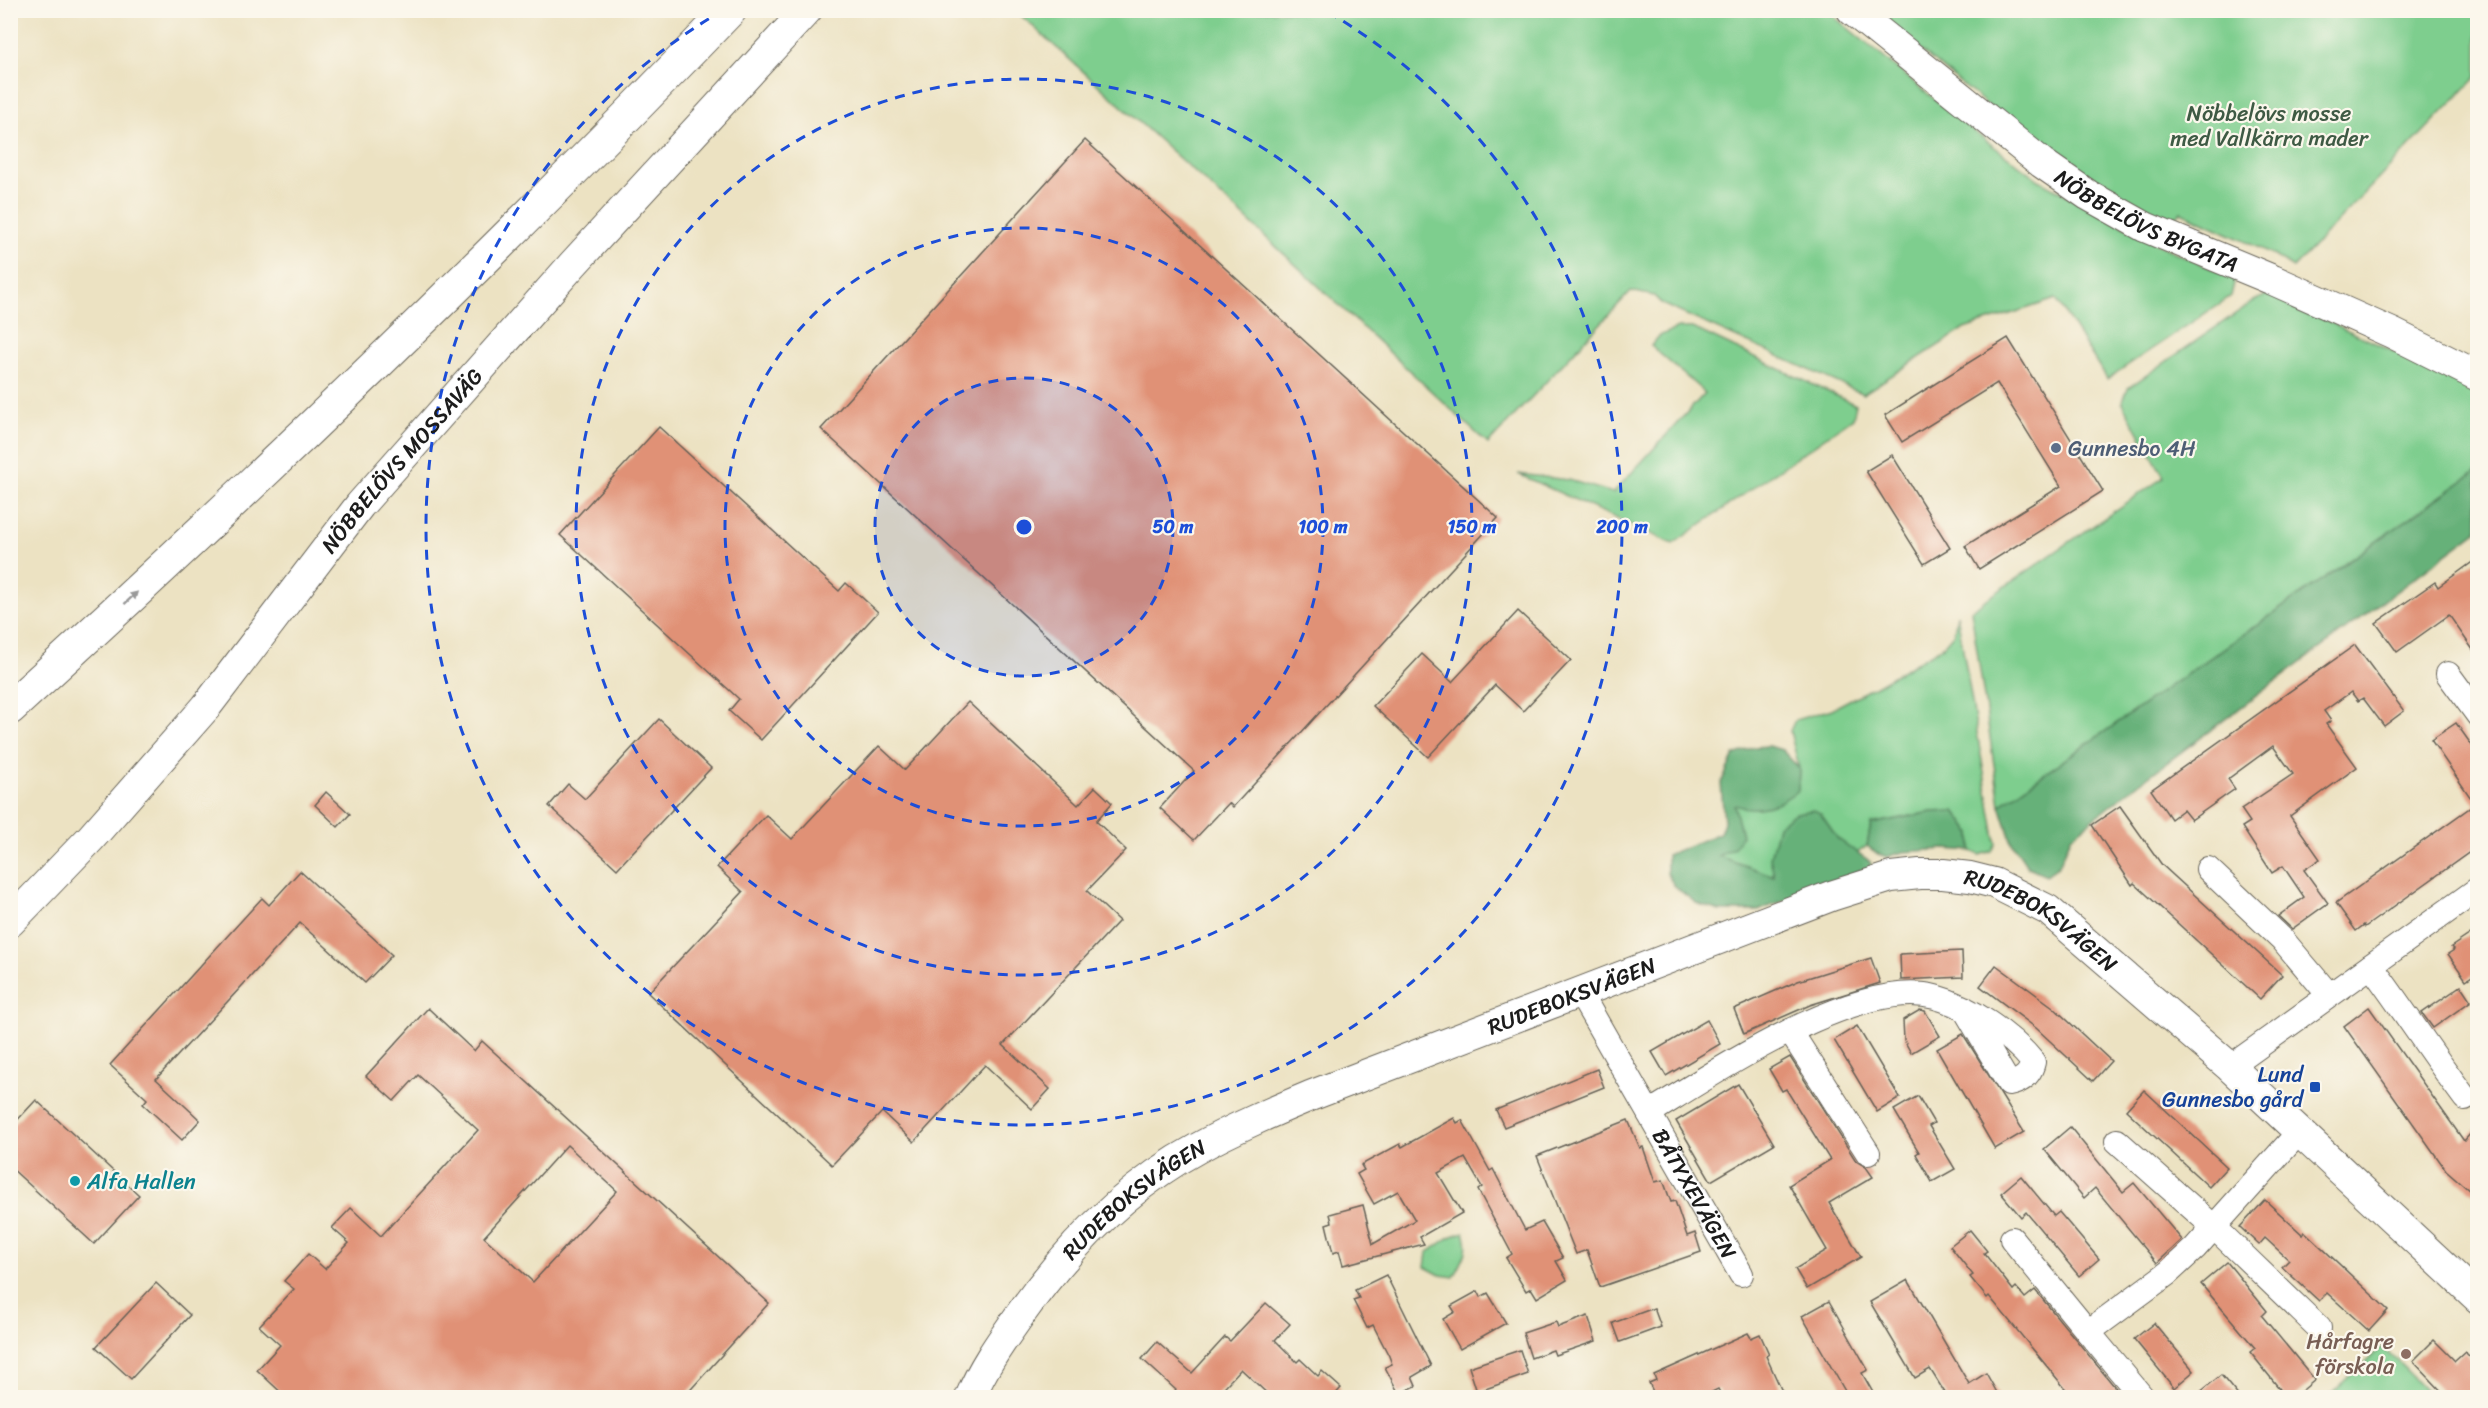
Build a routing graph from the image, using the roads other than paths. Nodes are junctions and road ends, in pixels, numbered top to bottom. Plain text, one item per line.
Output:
1 (704, 10) edge
2 (730, 10) edge
3 (807, 10) edge
4 (1852, 10) edge
5 (2478, 376) edge
6 (2448, 674) dead end
7 (10, 681) edge
8 (10, 708) edge
9 (2478, 715) edge
10 (2208, 869) dead end
11 (2478, 889) edge
12 (10, 922) edge
13 (2370, 966) junction
14 (1580, 993) junction
15 (2329, 995) junction
16 (1964, 1008) dead end
17 (1790, 1031) junction
18 (2230, 1067) junction
19 (2465, 1098) dead end
20 (1649, 1113) junction
21 (2299, 1132) junction
22 (2117, 1141) dead end
23 (1868, 1153) dead end
24 (2215, 1228) junction
25 (2012, 1239) dead end
26 (1741, 1274) dead end
27 (2478, 1298) edge
28 (2319, 1328) dead end
29 (2088, 1332) junction
30 (970, 1398) edge
31 (2143, 1398) edge

1 - 7 main road
8 -> 2 main road
3 - 12 street, NÖBBELÖVS MOSSAVÄG
4 - 5 street, NÖBBELÖVS BYGATA
6 - 9 street
10 - 15 street
11 - 13 street
13 - 15 street
13 - 19 street
14 - 18 street, RUDEBOKSVÄGEN
14 - 20 street, BÅTYXEVÄGEN
14 - 30 street, RUDEBOKSVÄGEN
15 - 18 street
16 - 17 street, BÅTYXEVÄGEN
17 - 20 street, BÅTYXEVÄGEN
17 - 23 street
18 - 21 street, RUDEBOKSVÄGEN
20 - 26 street, BÅTYXEVÄGEN
21 - 24 street
21 - 27 street, RUDEBOKSVÄGEN
22 - 24 street
24 - 28 street
24 - 29 street
25 - 29 street
29 - 31 street

